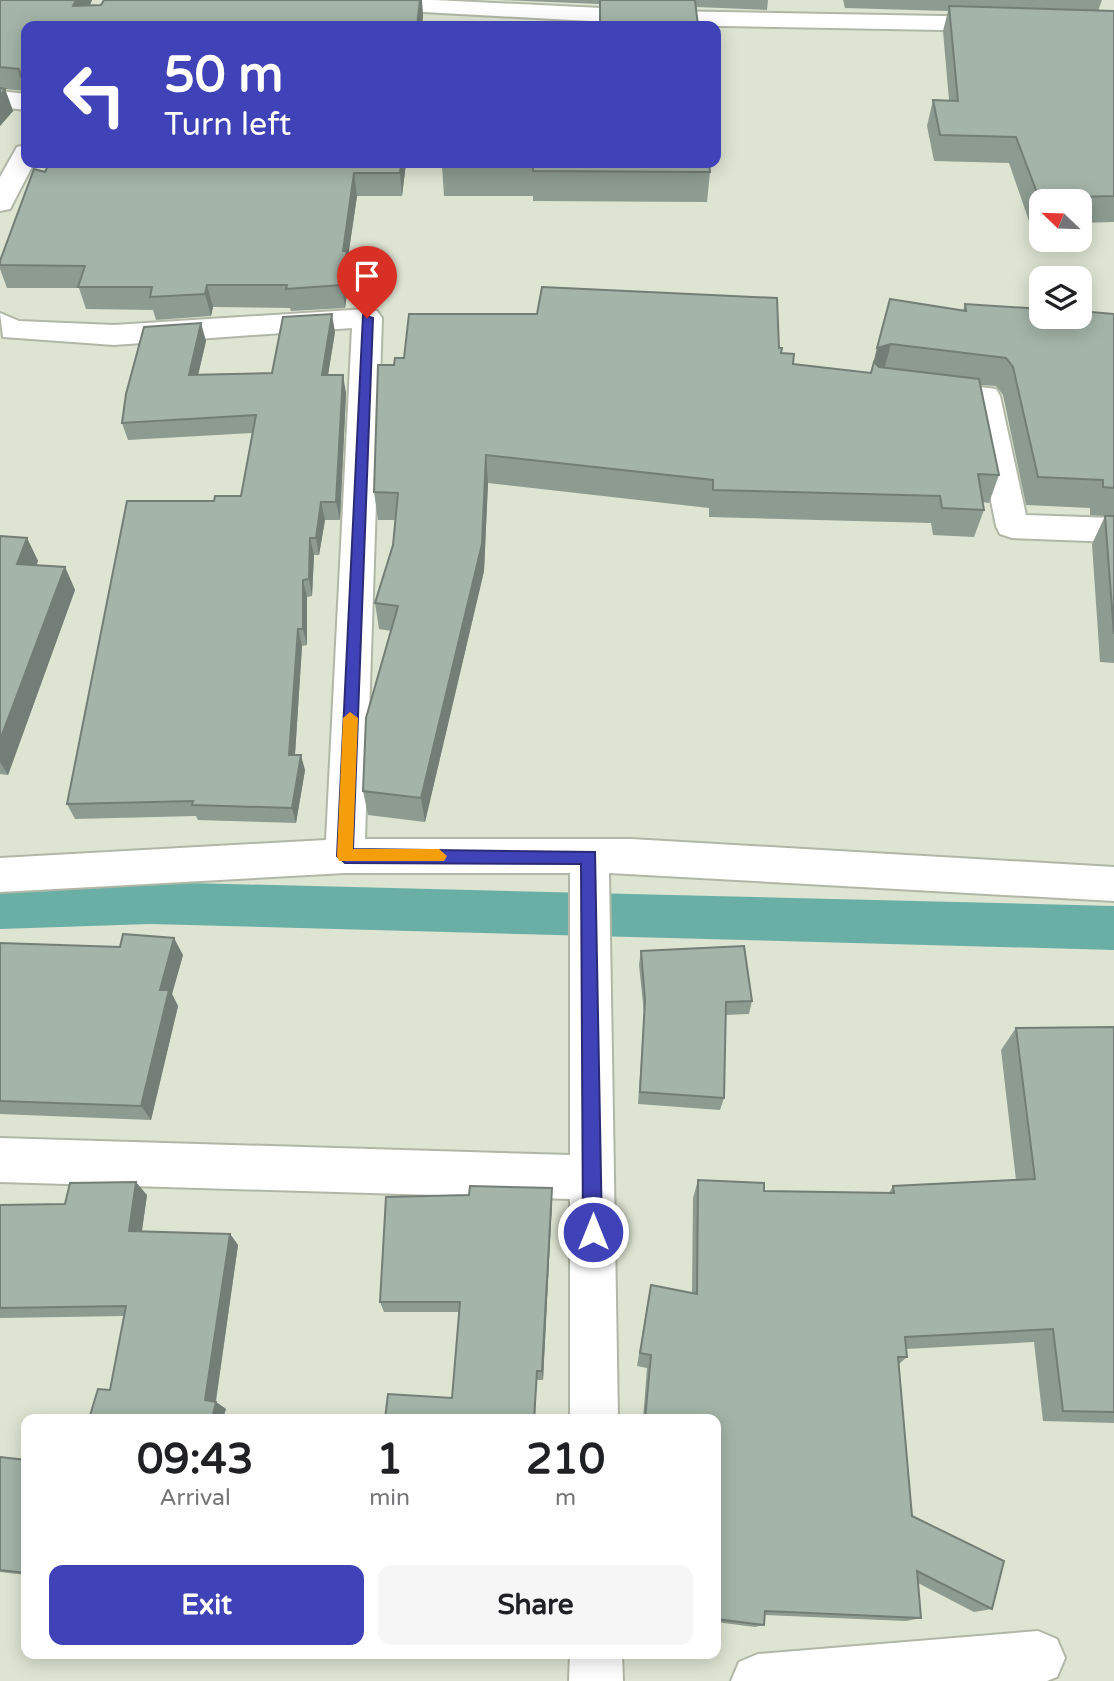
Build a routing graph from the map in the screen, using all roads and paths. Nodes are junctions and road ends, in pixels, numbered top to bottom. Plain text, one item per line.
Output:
1 (331, 0) edge
2 (474, 13) edge
3 (1016, 24) edge
4 (0, 99) edge
5 (21, 101) edge
6 (21, 163) edge
7 (0, 203) edge
8 (0, 322) edge
9 (908, 388) edge
10 (1114, 530) edge
11 (345, 856) junction
12 (589, 859) junction
13 (0, 875) edge
14 (1114, 884) edge
15 (0, 1160) edge
16 (592, 1178) junction
17 (594, 1414) edge
18 (1038, 1658) dead end
19 (596, 1659) edge
20 (596, 1681) edge
21 (758, 1681) edge

1 - 2 street
2 - 3 street
4 - 5 street
6 - 7 street
8 - 11 street
9 - 10 street
11 - 12 street
11 - 13 street
12 - 14 street
12 - 16 street
15 - 16 street
16 - 17 street
18 - 21 street
19 - 20 street

